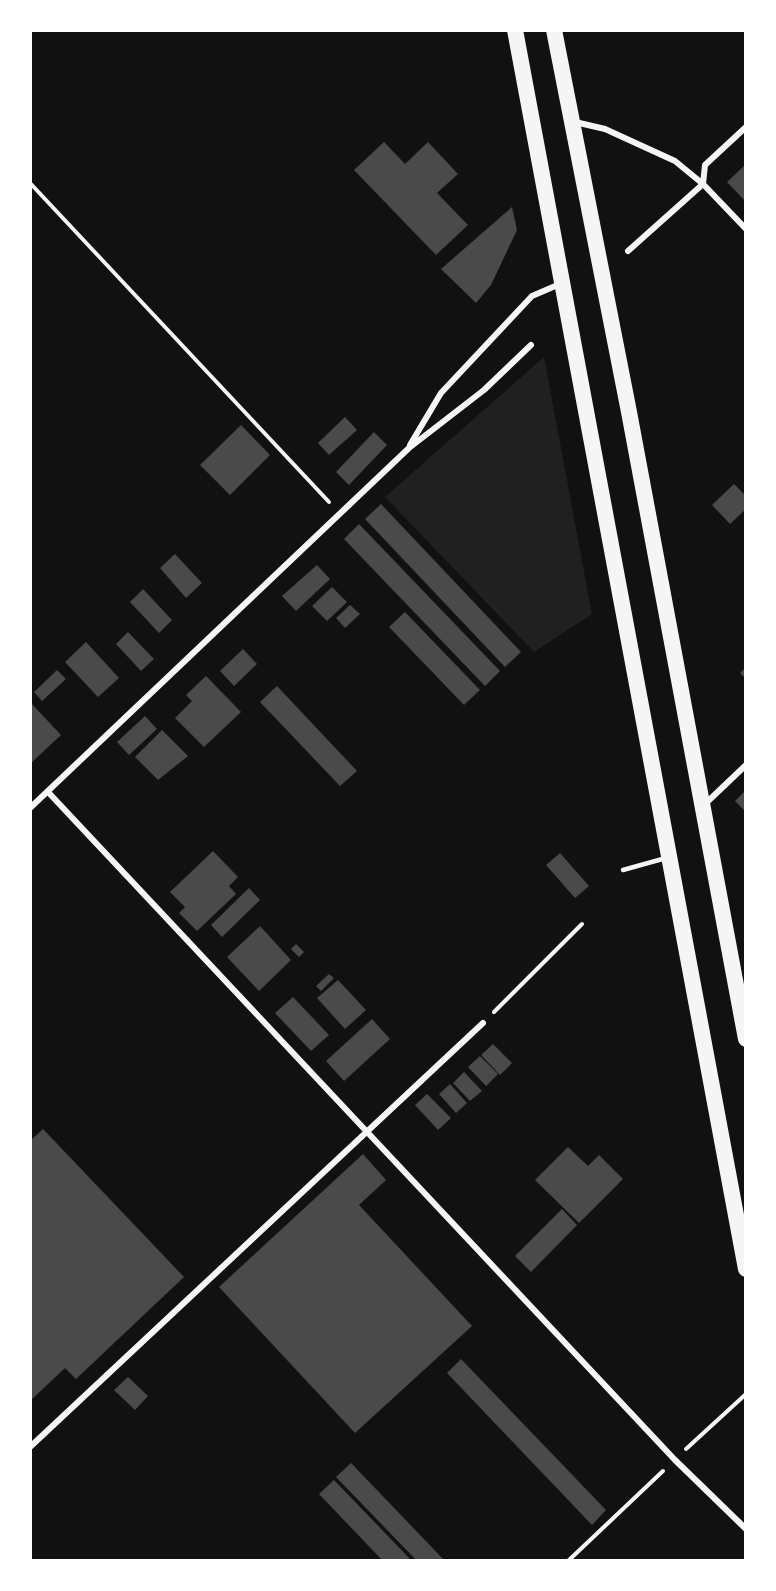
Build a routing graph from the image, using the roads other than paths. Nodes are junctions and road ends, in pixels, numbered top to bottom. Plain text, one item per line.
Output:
1 (515, 30) edge
2 (554, 30) edge
3 (571, 121) junction
4 (746, 127) edge
5 (703, 184) junction
6 (746, 230) edge
7 (628, 251) dead end
8 (564, 283) junction
9 (531, 345) dead end
10 (409, 448) junction
11 (746, 765) edge
12 (48, 792) junction
13 (702, 806) junction
14 (30, 808) edge
15 (668, 857) junction
16 (623, 870) dead end
17 (483, 1023) road end
18 (746, 1038) edge
19 (368, 1131) junction
20 (746, 1269) edge
21 (30, 1448) edge
22 (746, 1529) edge

1 - 8 highway
2 - 3 highway
3 - 5 street
3 - 13 highway
4 - 5 street
5 - 6 street
5 - 7 street
8 - 10 street
8 - 15 highway
9 - 10 street
10 - 12 street
11 - 13 street
12 - 14 street
12 - 19 street
13 - 18 highway
15 - 16 lane
15 - 20 highway
17 - 19 street
19 - 21 street
19 - 22 street

